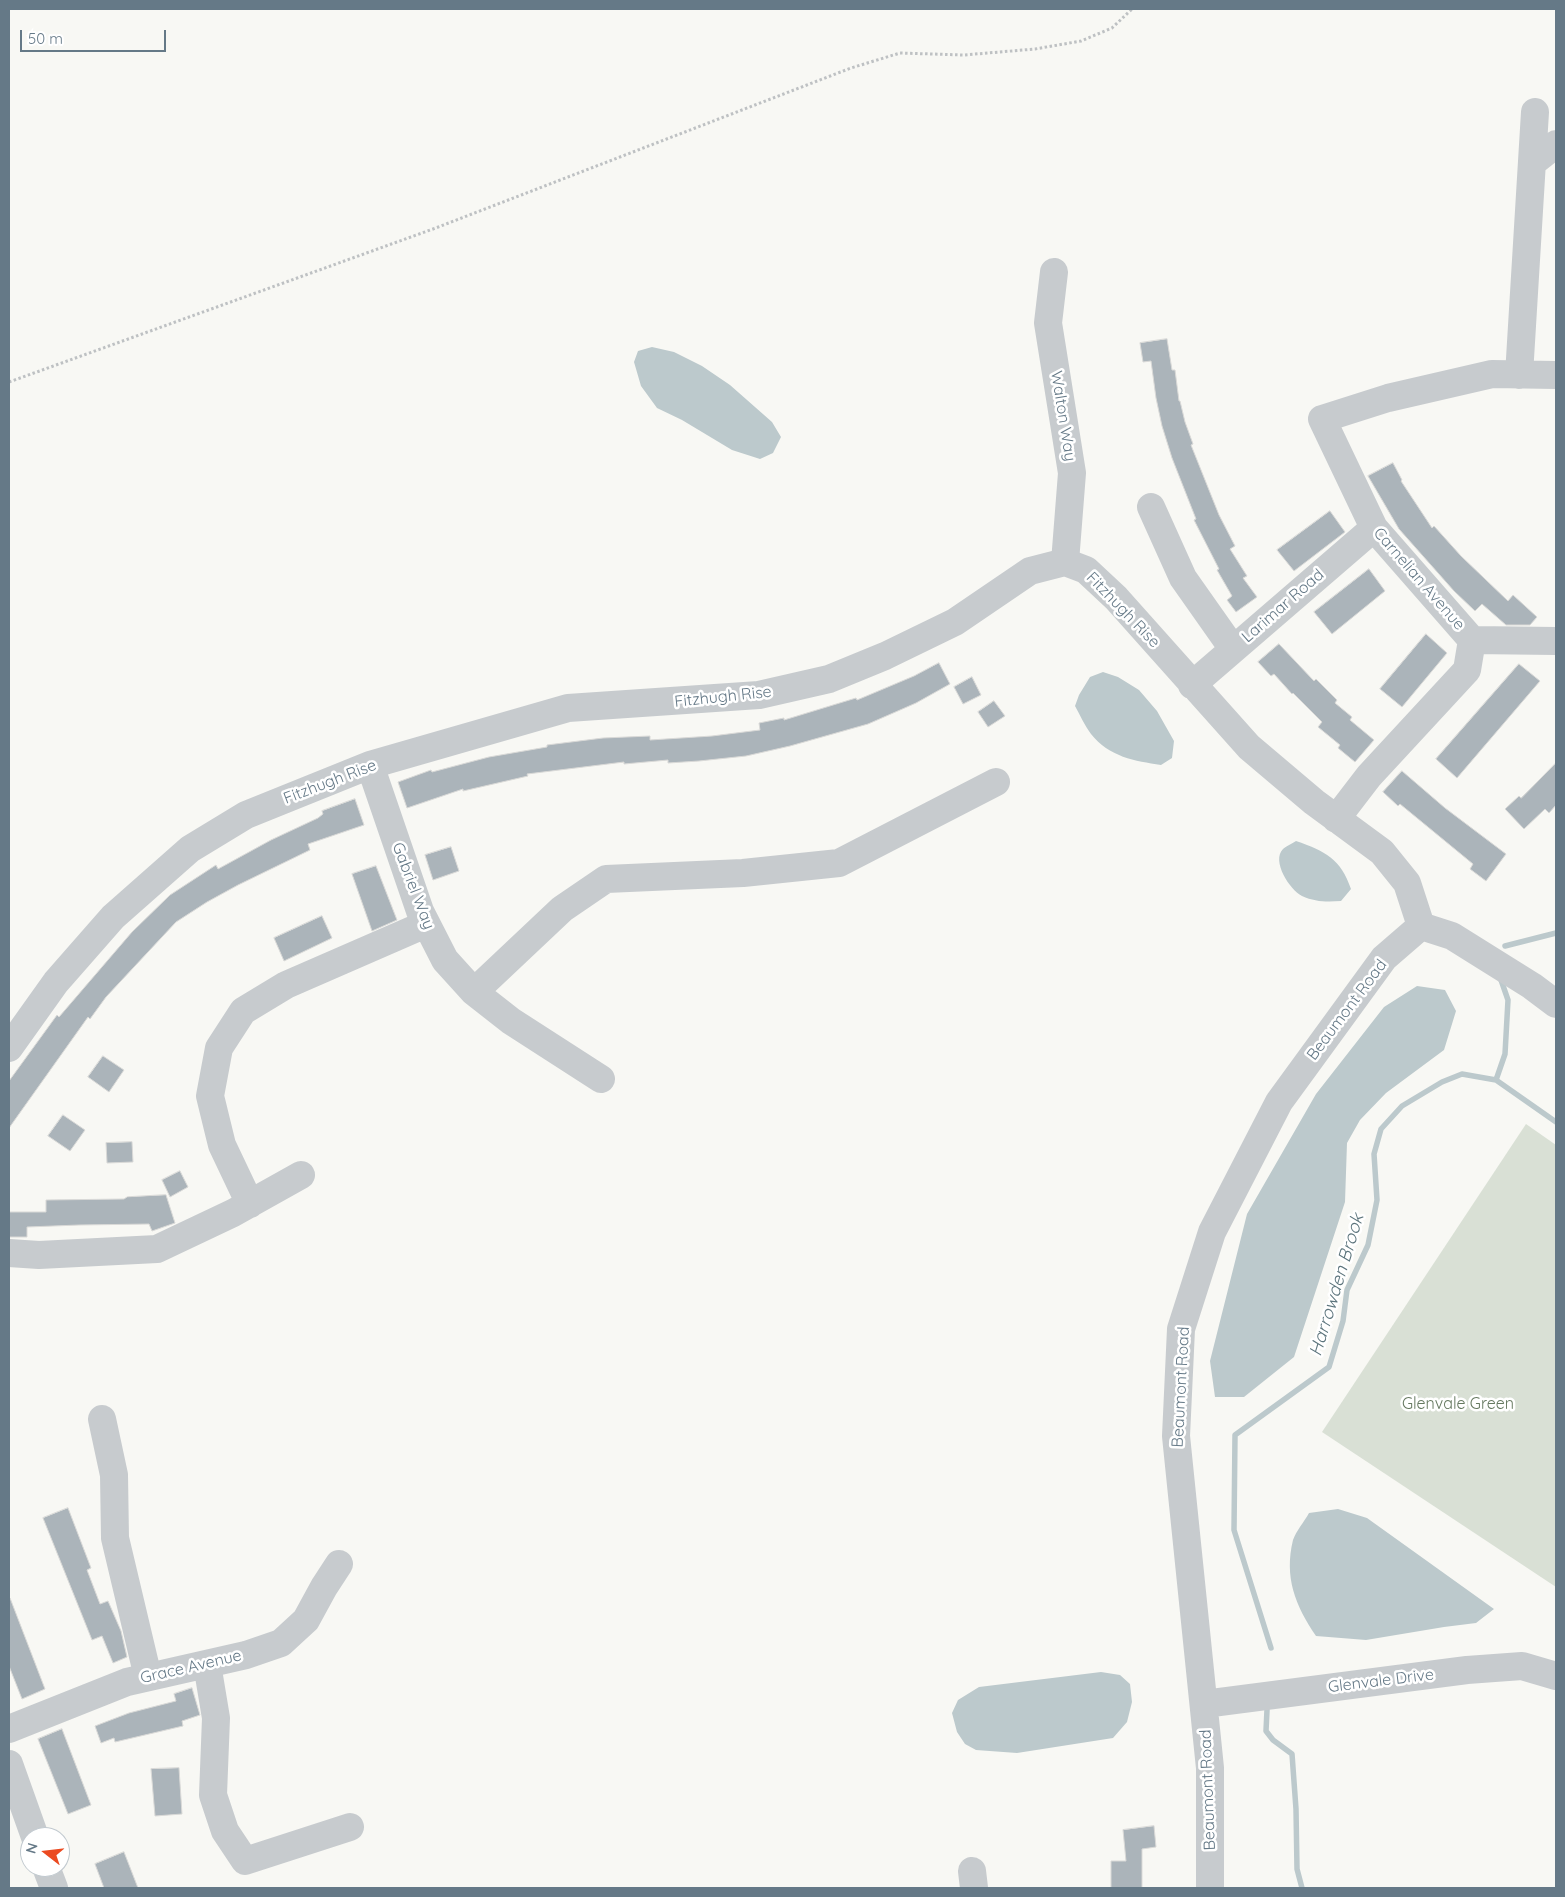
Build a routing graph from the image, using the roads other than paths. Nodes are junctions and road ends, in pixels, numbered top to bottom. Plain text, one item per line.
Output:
1 (1535, 112) dead end
2 (1556, 144) edge
3 (1532, 163) junction
4 (1054, 272) dead end
5 (1519, 375) junction
6 (1556, 375) edge
7 (1150, 507) dead end
8 (1374, 528) junction
9 (1065, 562) junction
10 (1472, 640) junction
11 (1556, 641) edge
12 (1233, 649) junction
13 (1192, 685) junction
14 (370, 765) junction
15 (996, 782) dead end
16 (1336, 819) junction
17 (426, 924) junction
18 (1421, 926) junction
19 (474, 992) junction
20 (1556, 1004) edge
21 (9, 1048) edge
22 (601, 1080) dead end
23 (302, 1175) dead end
24 (250, 1204) junction
25 (9, 1253) edge
26 (102, 1419) dead end
27 (339, 1564) dead end
28 (207, 1664) junction
29 (1556, 1676) edge
30 (148, 1677) junction
31 (1204, 1704) junction
32 (9, 1729) edge
33 (9, 1764) edge
34 (31, 1827) edge
35 (350, 1827) dead end
36 (1210, 1888) edge

1 - 3 street
2 - 3 street
3 - 5 street
4 - 9 street, Walton Way
5 - 6 street
5 - 8 street, Carnelian Avenue
7 - 12 street
8 - 10 street, Carnelian Avenue
8 - 12 street, Larimar Road
9 - 13 street, Fitzhugh Rise
9 - 14 street, Fitzhugh Rise
10 - 11 street
10 - 16 street, Carnelian Avenue
12 - 13 street, Larimar Road
13 - 16 street, Fitzhugh Rise
14 - 17 street, Gabriel Way
14 - 21 street, Fitzhugh Rise
15 - 19 street
16 - 18 street, Fitzhugh Rise
17 - 19 street, Gabriel Way
17 - 24 street
18 - 20 street
18 - 31 street, Beaumont Road
19 - 22 street, Gabriel Way
23 - 24 street
24 - 25 street
26 - 30 street
27 - 28 street, Grace Avenue
28 - 30 street, Grace Avenue
28 - 35 street
29 - 31 street, Glenvale Drive
30 - 32 street, Grace Avenue
31 - 36 street, Beaumont Road
33 - 34 street

